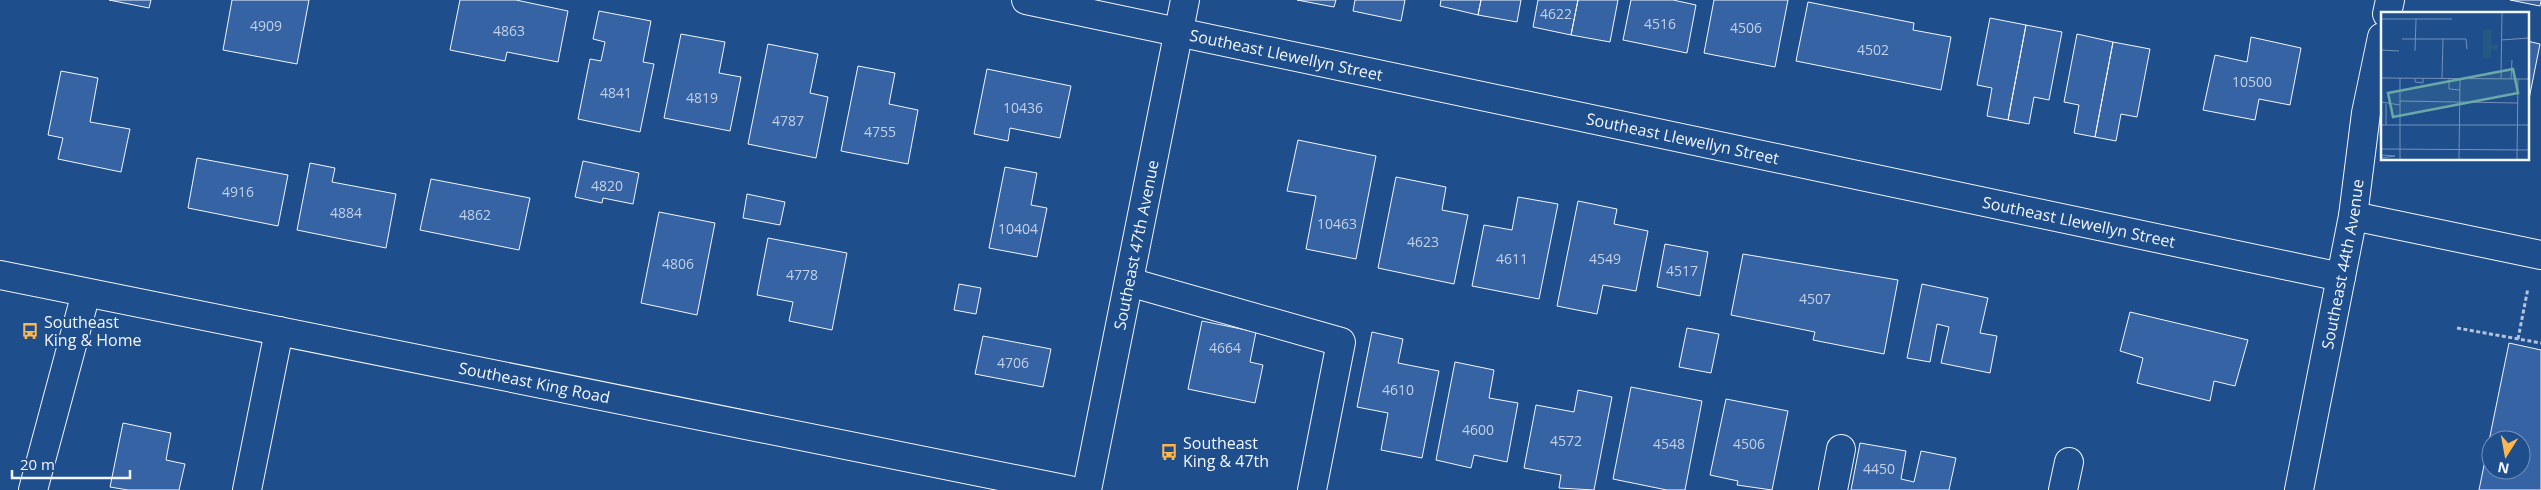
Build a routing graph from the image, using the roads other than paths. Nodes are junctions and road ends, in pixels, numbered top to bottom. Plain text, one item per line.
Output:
1 (1026, 0) edge
2 (1185, 0) edge
3 (1179, 32) junction
4 (2381, 42) edge
5 (2353, 216) junction
6 (2538, 255) edge
7 (0, 275) edge
8 (2341, 277) junction
9 (1129, 282) junction
10 (86, 292) junction
11 (279, 331) junction
12 (1840, 449) dead end
13 (2069, 462) dead end
14 (33, 490) edge
15 (247, 490) edge
16 (1069, 490) edge
17 (1087, 490) edge
18 (1312, 490) edge
19 (1833, 490) edge
20 (2063, 490) edge
21 (2299, 490) edge

1 - 3 street, Southeast Llewellyn Street
2 - 3 street, Southeast 47th Avenue
3 - 8 street, Southeast Llewellyn Street
3 - 9 street, Southeast 47th Avenue
4 - 5 street, Southeast 44th Avenue
5 - 6 street
5 - 8 street, Southeast 44th Avenue
7 - 10 street, Southeast King Road
8 - 21 street, Southeast 44th Avenue
9 - 17 street, Southeast 47th Avenue
9 - 18 street
10 - 11 street, Southeast King Road
10 - 14 street
11 - 15 street
11 - 16 street, Southeast King Road
12 - 19 street
13 - 20 street

